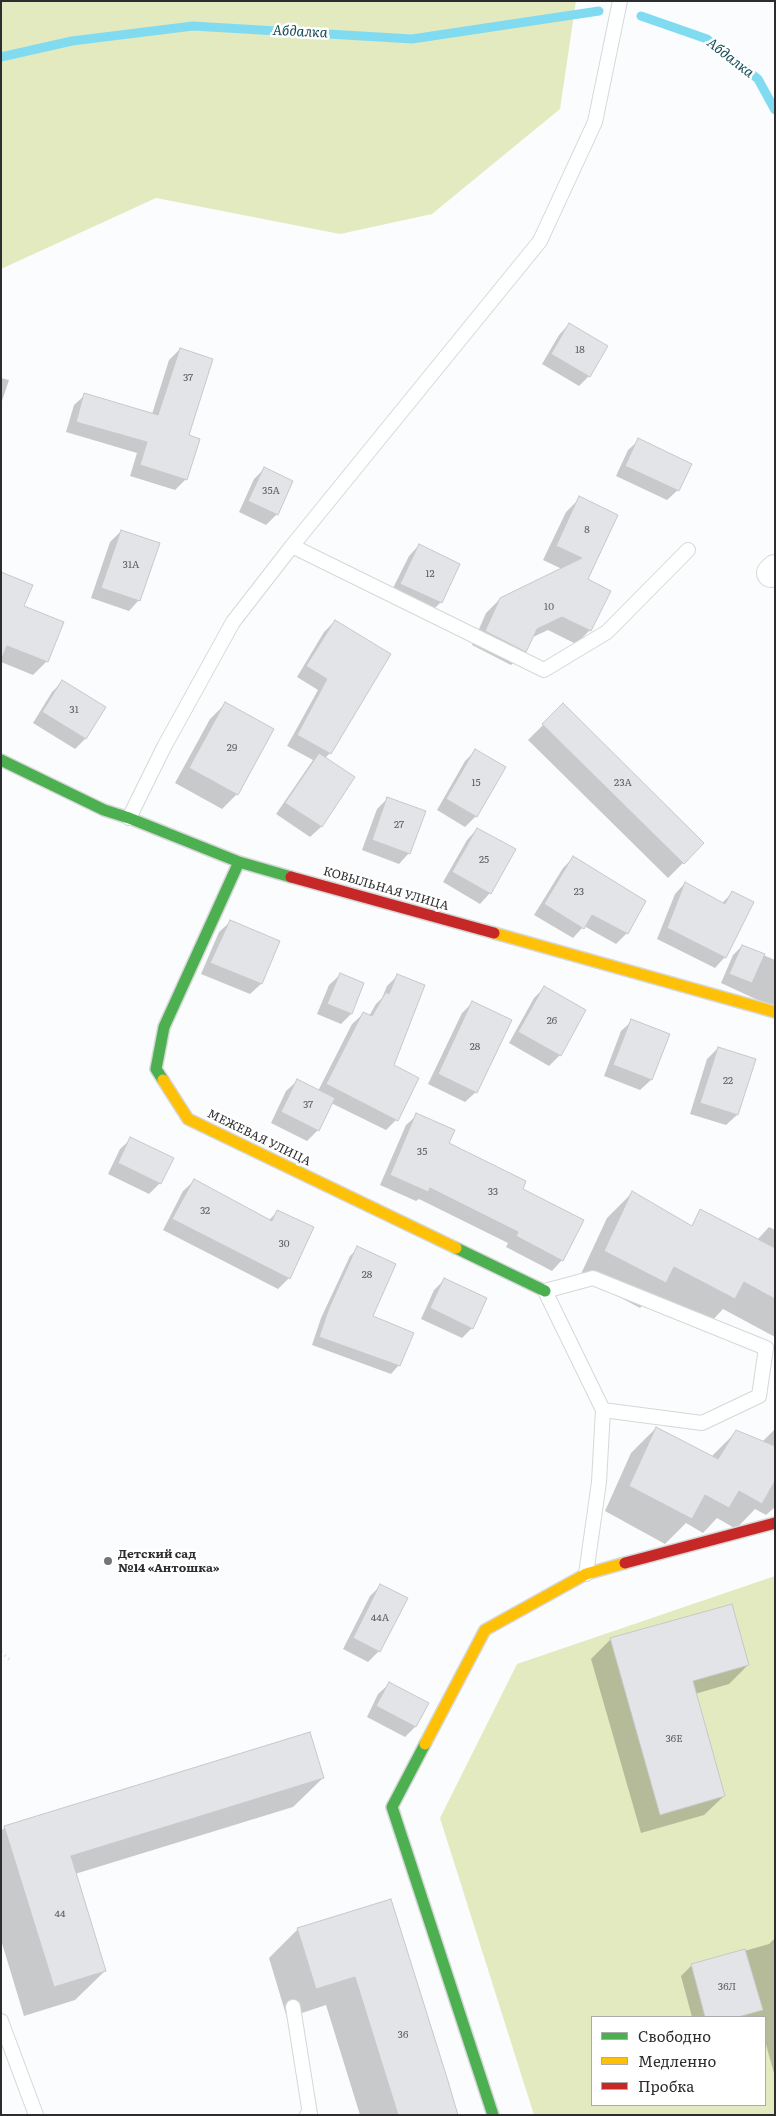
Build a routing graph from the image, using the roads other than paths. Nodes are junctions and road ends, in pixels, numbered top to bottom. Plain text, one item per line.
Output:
1 (620, 1) edge
2 (292, 546) junction
3 (688, 550) dead end
4 (1, 760) edge
5 (129, 818) junction
6 (239, 862) junction
7 (775, 1012) edge
8 (546, 1291) junction
9 (603, 1410) junction
10 (775, 1523) edge
11 (586, 1574) junction
12 (293, 2007) dead end
13 (1, 2021) edge
14 (36, 2115) edge
15 (307, 2115) edge
16 (494, 2115) edge

1 - 2 lane
2 - 3 lane
2 - 5 lane
4 - 5 street, КОВЫЛЬНАЯ УЛИЦА
5 - 6 street, КОВЫЛЬНАЯ УЛИЦА
6 - 7 street, КОВЫЛЬНАЯ УЛИЦА
6 - 8 street, МЕЖЕВАЯ УЛИЦА
8 - 9 lane
8 - 9 lane
9 - 11 lane
10 - 11 street
11 - 16 street
12 - 15 lane
13 - 14 lane

